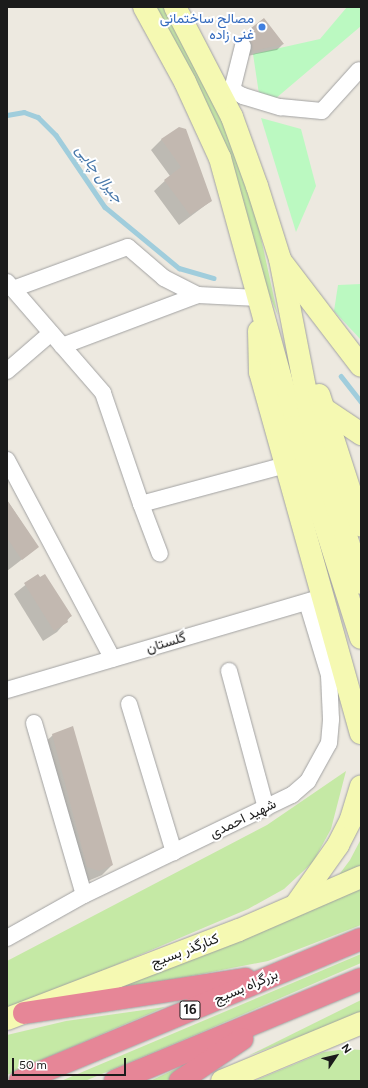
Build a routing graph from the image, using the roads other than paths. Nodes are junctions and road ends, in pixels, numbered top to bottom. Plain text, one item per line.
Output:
1 (144, 7) edge
2 (174, 7) edge
3 (243, 46) dead end
4 (359, 70) dead end
5 (227, 93) junction
6 (280, 259) junction
7 (10, 286) edge
8 (198, 295) junction
9 (258, 298) junction
10 (293, 323) junction
11 (51, 333) junction
12 (62, 346) junction
13 (361, 366) edge
14 (7, 371) edge
15 (324, 409) junction
16 (304, 430) junction
17 (361, 434) edge
18 (7, 460) edge
19 (286, 465) junction
20 (141, 504) junction
21 (361, 525) edge
22 (160, 554) dead end
23 (361, 584) edge
24 (316, 599) junction
25 (361, 638) edge
26 (113, 659) junction
27 (229, 671) dead end
28 (7, 690) edge
29 (129, 704) dead end
30 (34, 724) dead end
31 (361, 733) edge
32 (361, 786) edge
33 (266, 808) junction
34 (174, 852) junction
35 (361, 877) edge
36 (84, 895) junction
37 (296, 905) junction
38 (7, 938) edge
39 (361, 939) edge
40 (274, 975) junction
41 (361, 979) edge
42 (278, 1014) junction
43 (13, 1015) edge
44 (361, 1023) edge
45 (334, 1033) junction
46 (361, 1036) edge
47 (20, 1081) edge
48 (115, 1081) edge
49 (180, 1081) edge
50 (222, 1081) edge

1 - 9 main road
2 - 5 main road
3 - 5 street
4 - 5 street
5 - 6 main road
6 - 10 main road
6 - 13 main road
7 - 8 street
7 - 11 street
8 - 9 street
8 - 12 street
9 - 16 main road
9 - 19 main road
10 - 15 main road
10 - 16 main road
11 - 12 street
11 - 14 street
12 - 20 street
15 - 17 main road
15 - 21 main road
16 - 23 main road
16 - 25 main road
18 - 26 street
19 - 20 street
19 - 24 main road
20 - 22 street
24 - 26 street, گلستان
24 - 31 main road
24 - 33 street, شهید احمدی
26 - 28 street, گلستان
27 - 33 street
29 - 34 street
30 - 36 street
32 - 37 main road
33 - 34 street, شهید احمدی
34 - 36 street, شهید احمدی
35 - 37 main road, کنارگذر بسیج
36 - 38 street, شهید احمدی
37 - 43 main road, کنارگذر بسیج
39 - 40 highway, بزرگراه بسیج / 16
40 - 43 highway
40 - 47 highway, بزرگراه بسیج / 16
41 - 42 highway
42 - 48 highway
42 - 49 highway
44 - 45 main road
45 - 46 main road
45 - 50 main road

